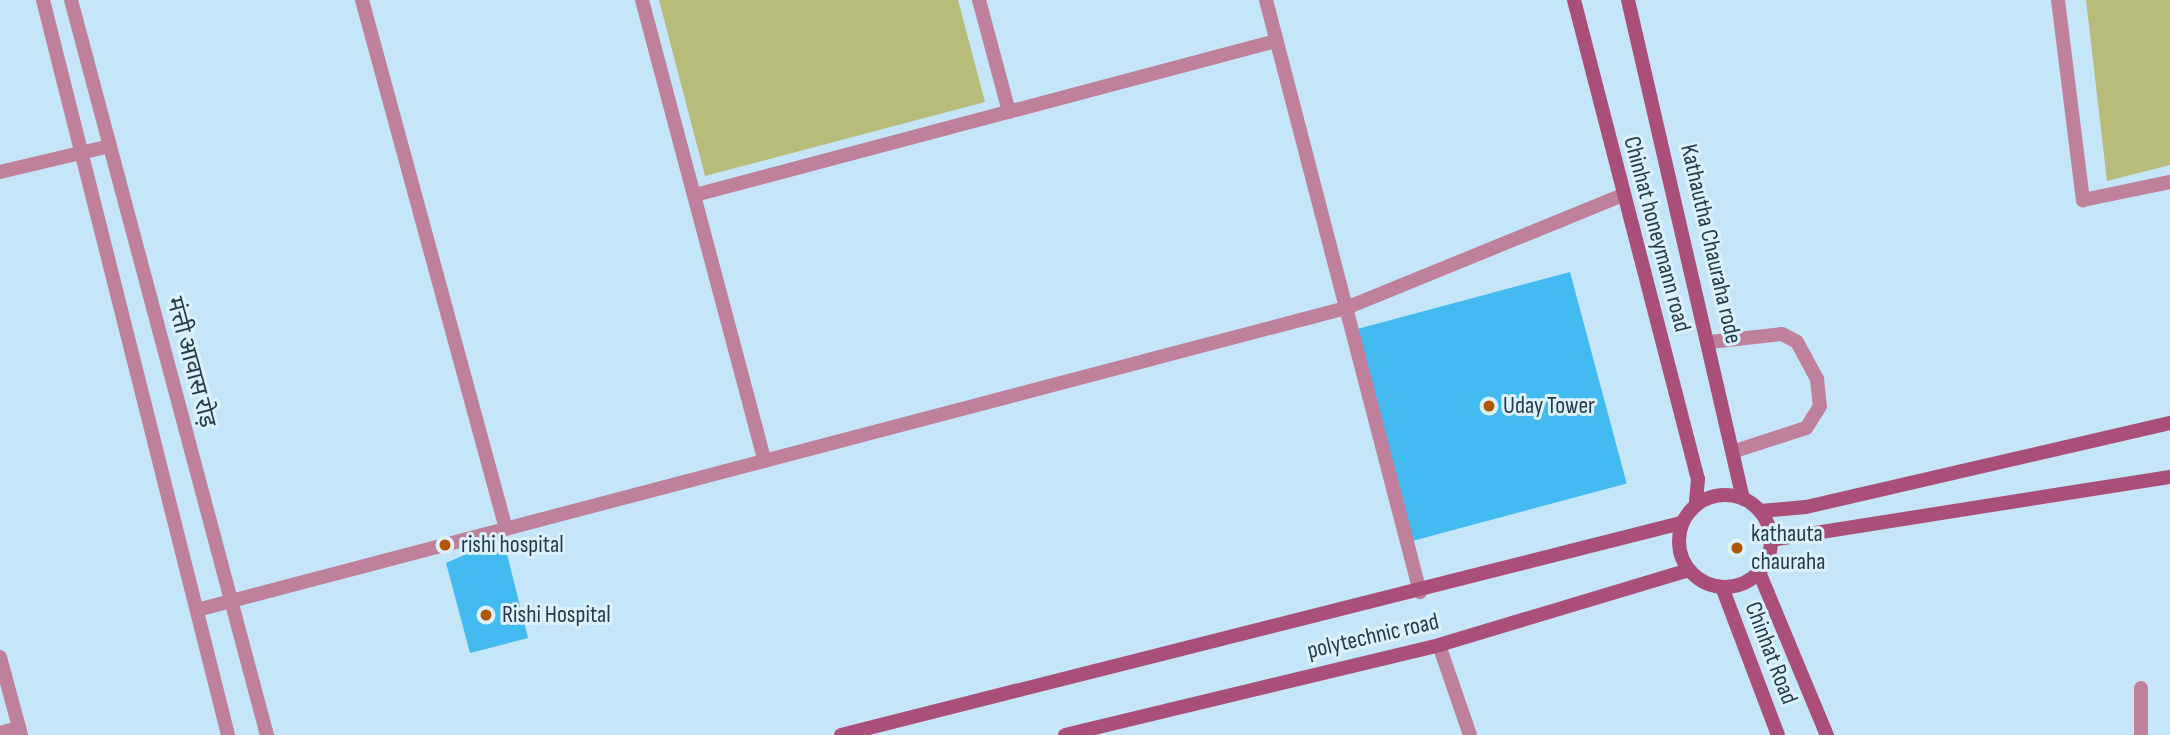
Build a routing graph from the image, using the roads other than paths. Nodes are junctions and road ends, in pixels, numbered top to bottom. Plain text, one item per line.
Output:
1 (43, 0) edge
2 (71, 0) edge
3 (362, 0) edge
4 (642, 0) edge
5 (979, 0) edge
6 (1266, 0) edge
7 (1574, 0) edge
8 (1629, 0) edge
9 (2058, 0) edge
10 (1276, 41) junction
11 (1009, 112) junction
12 (110, 146) junction
13 (82, 153) junction
14 (0, 172) edge
15 (2170, 182) edge
16 (695, 195) junction
17 (1623, 195) junction
18 (1346, 308) junction
19 (1710, 342) junction
20 (2170, 423) edge
21 (1735, 451) junction
22 (765, 461) junction
23 (2170, 477) edge
24 (1743, 499) junction
25 (1696, 504) junction
26 (1760, 511) junction
27 (1681, 523) junction
28 (506, 529) junction
29 (1771, 540) junction
30 (1689, 570) junction
31 (1759, 572) junction
32 (1722, 587) junction
33 (1420, 592) junction
34 (231, 601) junction
35 (197, 610) junction
36 (1439, 645) junction
37 (0, 657) edge
38 (2141, 688) dead end
39 (20, 732) edge
40 (0, 733) edge
41 (228, 735) edge
42 (267, 735) edge
43 (842, 735) edge
44 (1065, 735) edge
45 (1469, 735) edge
46 (1778, 735) edge
47 (1828, 735) edge
48 (2141, 735) edge

1 - 13 street
2 - 12 street, मंत्ती आवास रोड़
3 - 28 street
4 - 16 street
5 - 11 street
6 - 10 street
7 - 17 street, Chinhat honeymann road
8 - 19 street, Kathautha Chauraha rode
9 - 15 street
10 - 11 street
10 - 18 street
11 - 16 street
12 - 13 street
12 - 34 street, मंत्ती आवास रोड़
13 - 14 street
13 - 35 street
16 - 22 street
17 - 18 street
17 - 25 street, Chinhat honeymann road
18 - 22 street
18 - 33 street
19 - 21 street, Kathautha Chauraha rode
19 - 21 street
20 - 26 street
21 - 24 street, Kathautha Chauraha rode
22 - 28 street
23 - 29 street
24 - 25 street
24 - 26 street
25 - 27 street
26 - 29 street
27 - 30 street
27 - 33 street
28 - 34 street
29 - 31 street
30 - 32 street
30 - 36 street, polytechnic road
31 - 32 street
31 - 47 street
32 - 46 street, Chinhat Road
33 - 43 street
34 - 35 street
34 - 42 street, मंत्ती आवास रोड़
35 - 41 street
36 - 44 street, polytechnic road
36 - 45 street
37 - 39 street
38 - 48 street
39 - 40 street

